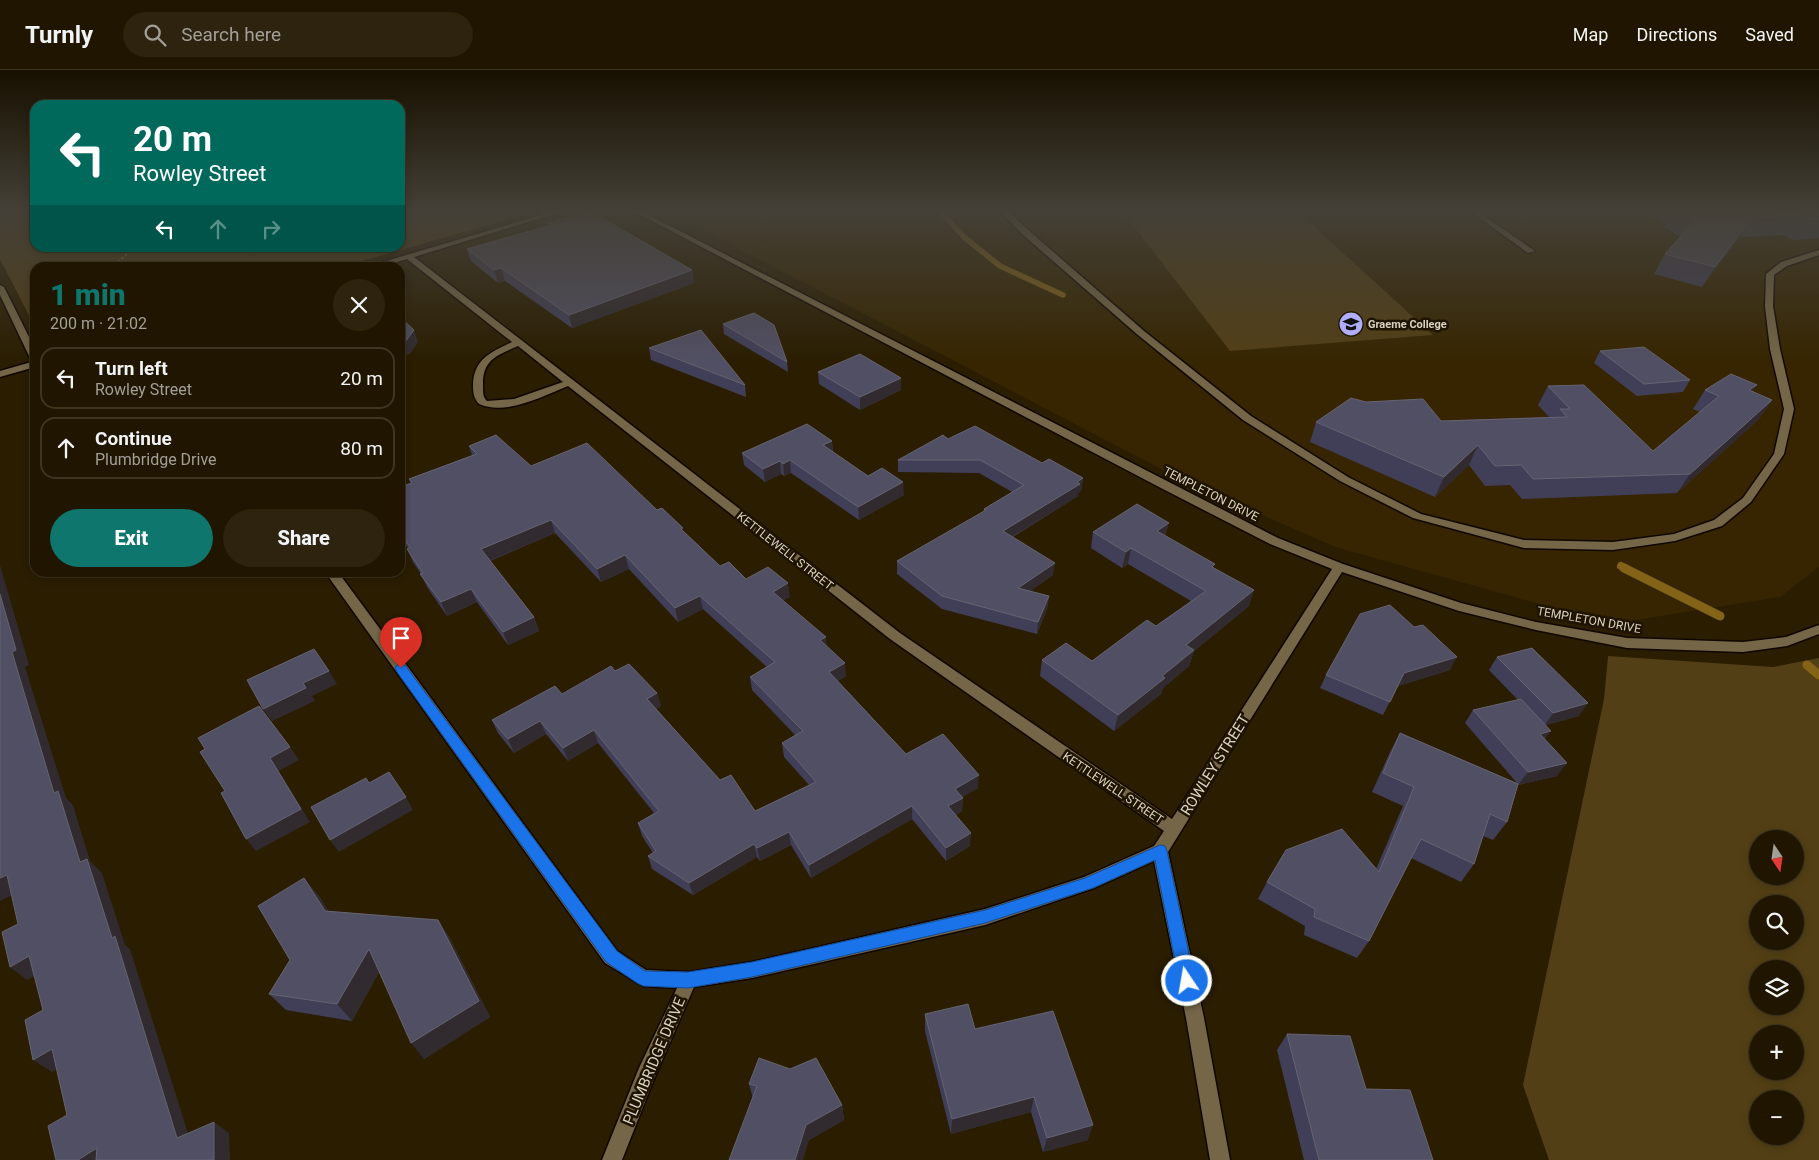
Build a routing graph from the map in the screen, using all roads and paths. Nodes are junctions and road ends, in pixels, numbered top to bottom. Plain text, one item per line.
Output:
1 (416, 262) edge
2 (734, 262) edge
3 (1059, 262) edge
4 (1790, 262) edge
5 (0, 287) edge
6 (519, 342) junction
7 (30, 348) edge
8 (30, 365) edge
9 (0, 374) edge
10 (570, 382) junction
11 (1339, 567) junction
12 (335, 577) edge
13 (1819, 629) edge
14 (1175, 830) junction
15 (1160, 851) junction
16 (688, 980) junction
17 (612, 1160) edge
18 (1220, 1160) edge

1 - 6 street, KETTLEWELL STREET
2 - 11 street, TEMPLETON DRIVE
3 - 4 street
5 - 7 street
6 - 10 street, KETTLEWELL STREET
6 - 10 street
8 - 9 street
10 - 14 street, KETTLEWELL STREET
11 - 13 street, TEMPLETON DRIVE
11 - 14 street, ROWLEY STREET
12 - 16 street, PLUMBRIDGE DRIVE
14 - 15 street, ROWLEY STREET
15 - 16 street
15 - 18 street
16 - 17 street, PLUMBRIDGE DRIVE

